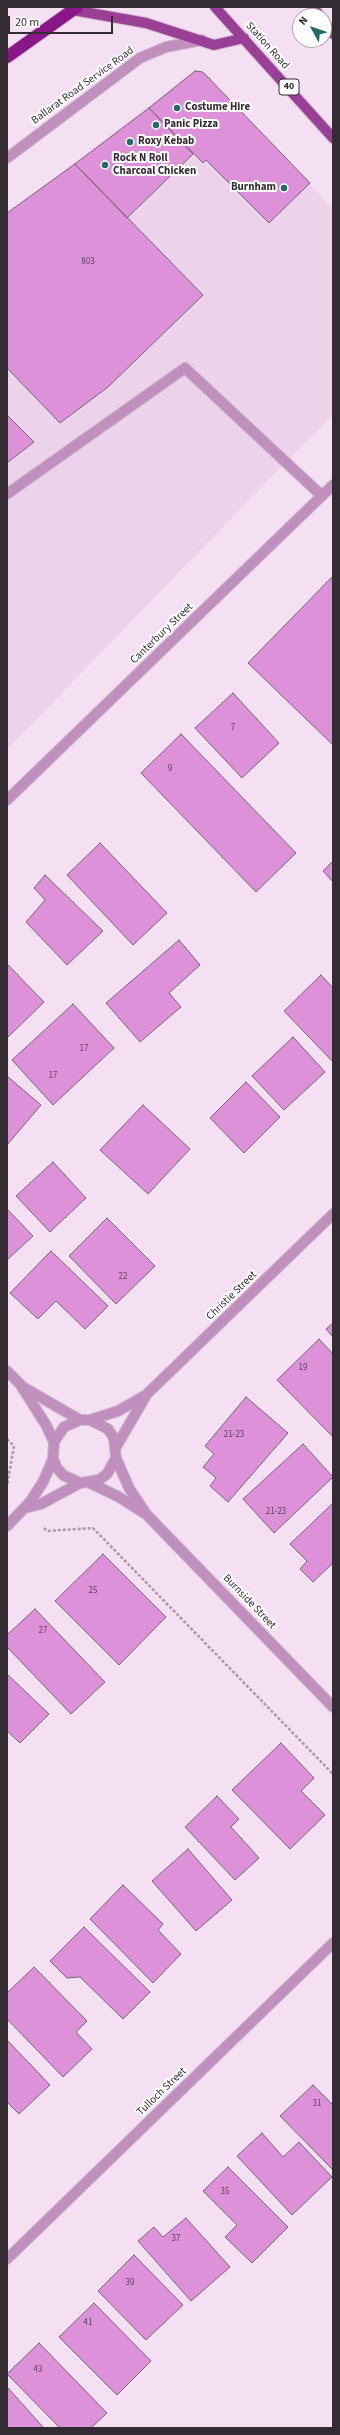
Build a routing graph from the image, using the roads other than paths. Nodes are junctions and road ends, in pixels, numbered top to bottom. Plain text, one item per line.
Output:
1 (215, 7) edge
2 (75, 9) edge
3 (244, 38) junction
4 (202, 40) junction
5 (7, 57) edge
6 (333, 138) edge
7 (7, 158) edge
8 (333, 485) edge
9 (7, 494) edge
10 (322, 496) junction
11 (7, 800) edge
12 (333, 1214) edge
13 (7, 1371) edge
14 (20, 1384) junction
15 (147, 1394) junction
16 (85, 1420) junction
17 (54, 1442) junction
18 (116, 1447) junction
19 (116, 1458) junction
20 (53, 1459) junction
21 (85, 1483) junction
22 (25, 1508) junction
23 (147, 1515) junction
24 (7, 1526) edge
25 (333, 1707) edge
26 (333, 1943) edge
27 (7, 2259) edge

1 - 3 main road, Station Road / 40
2 - 4 main road
2 - 5 highway
3 - 4 main road
3 - 6 main road, Station Road / 40
4 - 7 street, Ballarat Road Service Road
8 - 10 street, Canterbury Street
9 - 10 street
10 - 11 street, Canterbury Street
12 - 15 street, Christie Street
13 - 14 street
14 - 16 street
14 - 17 street
15 - 16 street, Christie Street
15 - 18 street, Christie Street
16 - 17 street
16 - 18 street
17 - 20 street
18 - 19 street
19 - 21 street
19 - 23 street, Burnside Street
20 - 21 street
20 - 22 street
21 - 22 street
21 - 23 street, Burnside Street
22 - 24 street
23 - 25 street, Burnside Street
26 - 27 street, Tulloch Street

